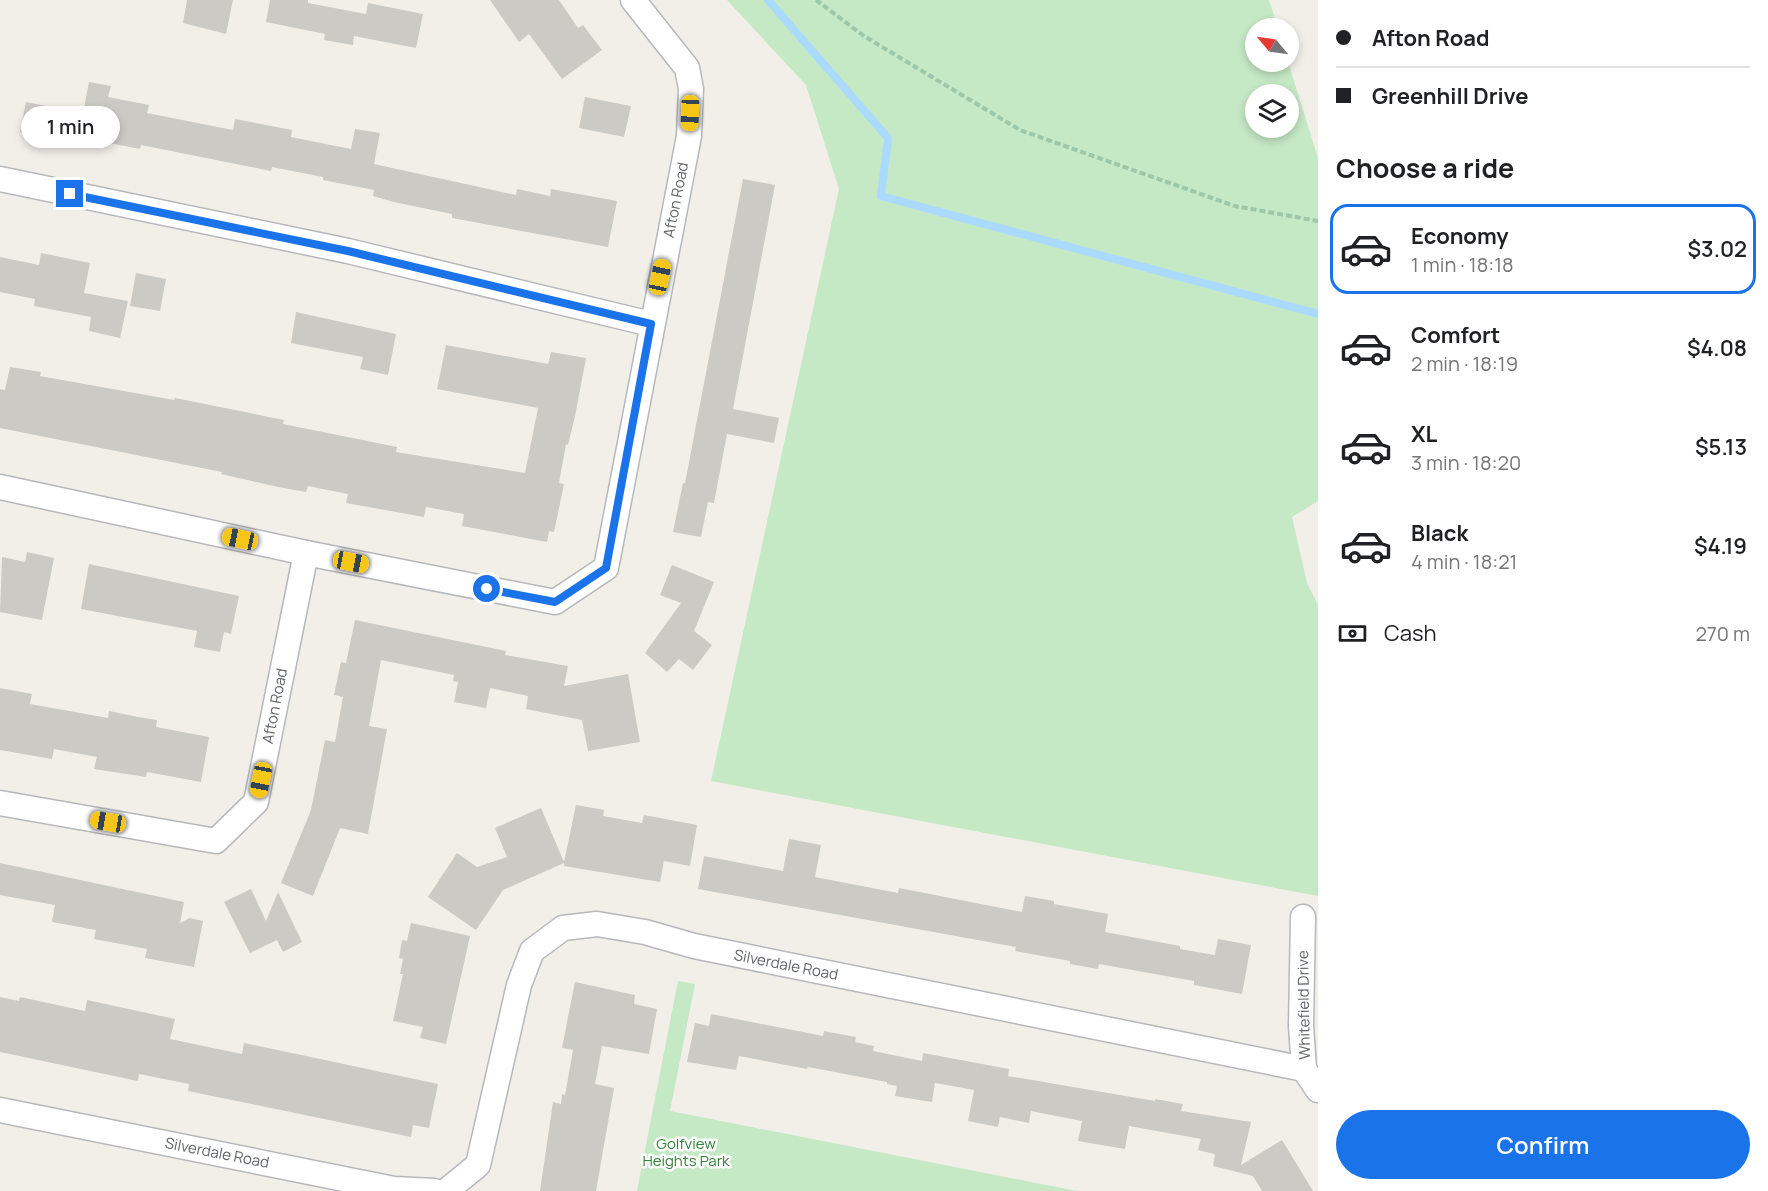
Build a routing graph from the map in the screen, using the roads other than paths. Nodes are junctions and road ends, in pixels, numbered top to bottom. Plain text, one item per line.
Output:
1 (633, 0) edge
2 (0, 179) edge
3 (651, 324) junction
4 (0, 487) edge
5 (306, 553) junction
6 (0, 802) edge
7 (1304, 917) dead end
8 (1304, 1069) junction
9 (1318, 1090) edge
10 (0, 1110) edge
11 (434, 1191) edge
12 (446, 1191) edge

1 - 3 street, Afton Road
2 - 3 street
3 - 5 street, Afton Road
4 - 5 street, Afton Road
5 - 6 street, Afton Road
7 - 8 street, Whitefield Drive
8 - 9 street, Whitefield Drive
8 - 12 street, Silverdale Road
10 - 11 street, Silverdale Road

